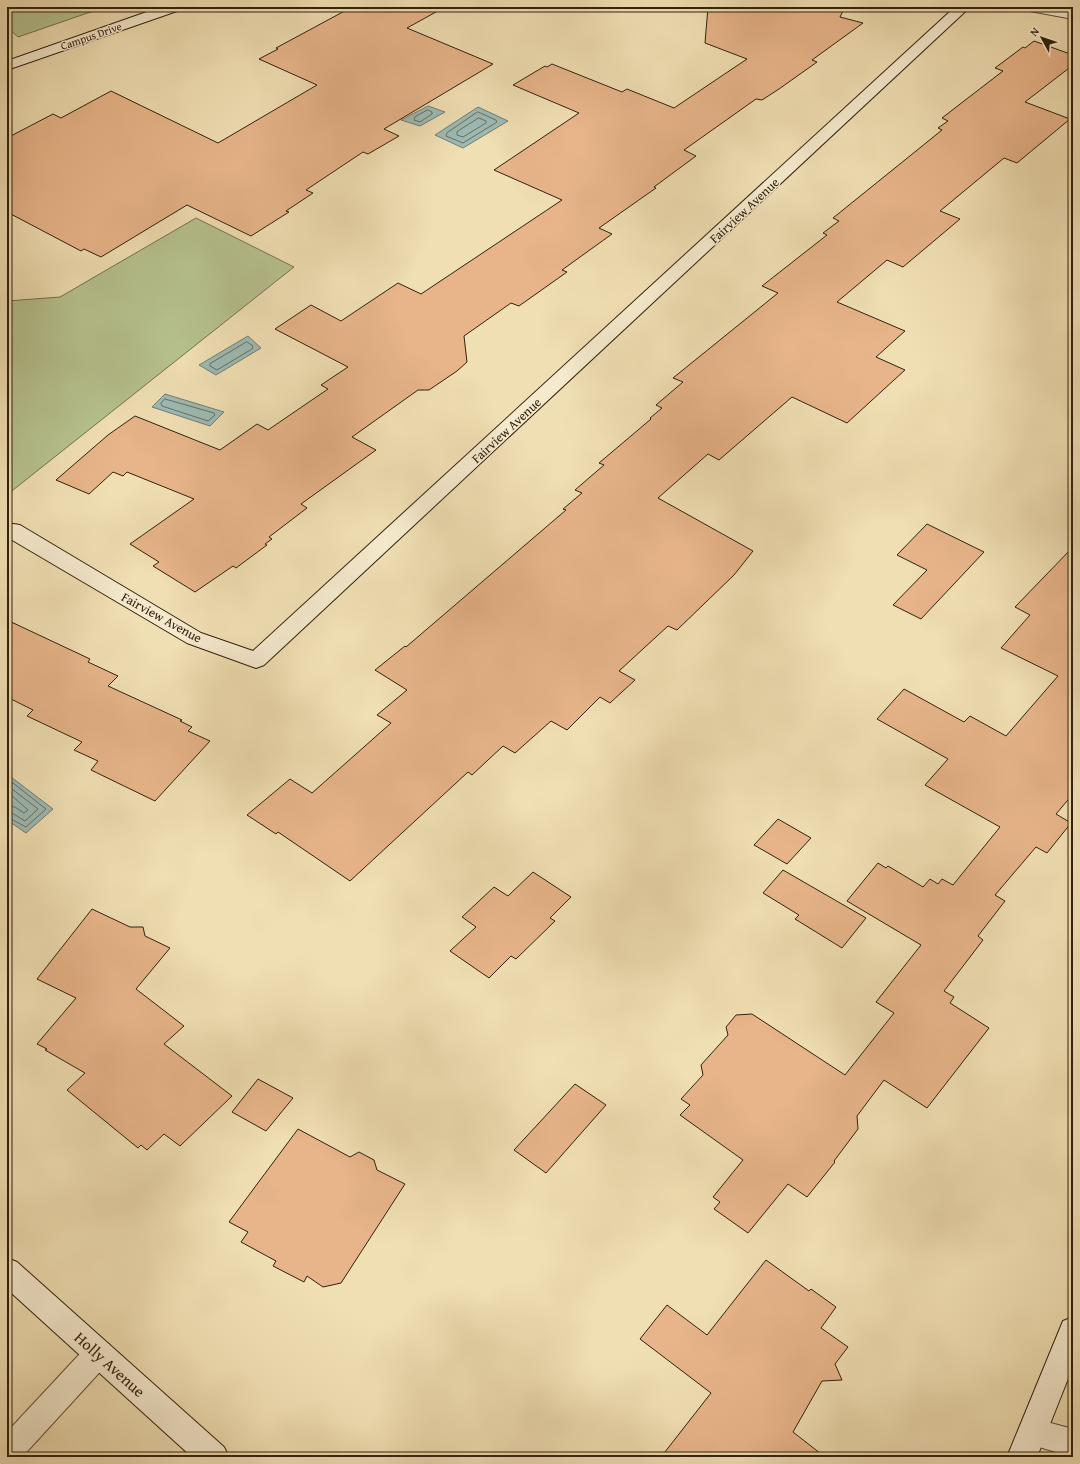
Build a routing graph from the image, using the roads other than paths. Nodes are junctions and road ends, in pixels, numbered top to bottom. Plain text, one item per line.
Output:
1 (175, 7) edge
2 (964, 7) edge
3 (1030, 7) edge
4 (1073, 15) edge
5 (7, 66) edge
6 (7, 530) edge
7 (7, 1271) edge
8 (1073, 1331) edge
9 (98, 1353) junction
10 (1073, 1443) edge
11 (1027, 1445) edge
12 (7, 1453) edge
13 (214, 1457) edge

1 - 5 street, Campus Drive
2 - 6 street, Fairview Avenue
3 - 4 street
7 - 9 street, Holly Avenue
8 - 11 street
9 - 12 lane
9 - 13 street, Holly Avenue
10 - 11 lane

